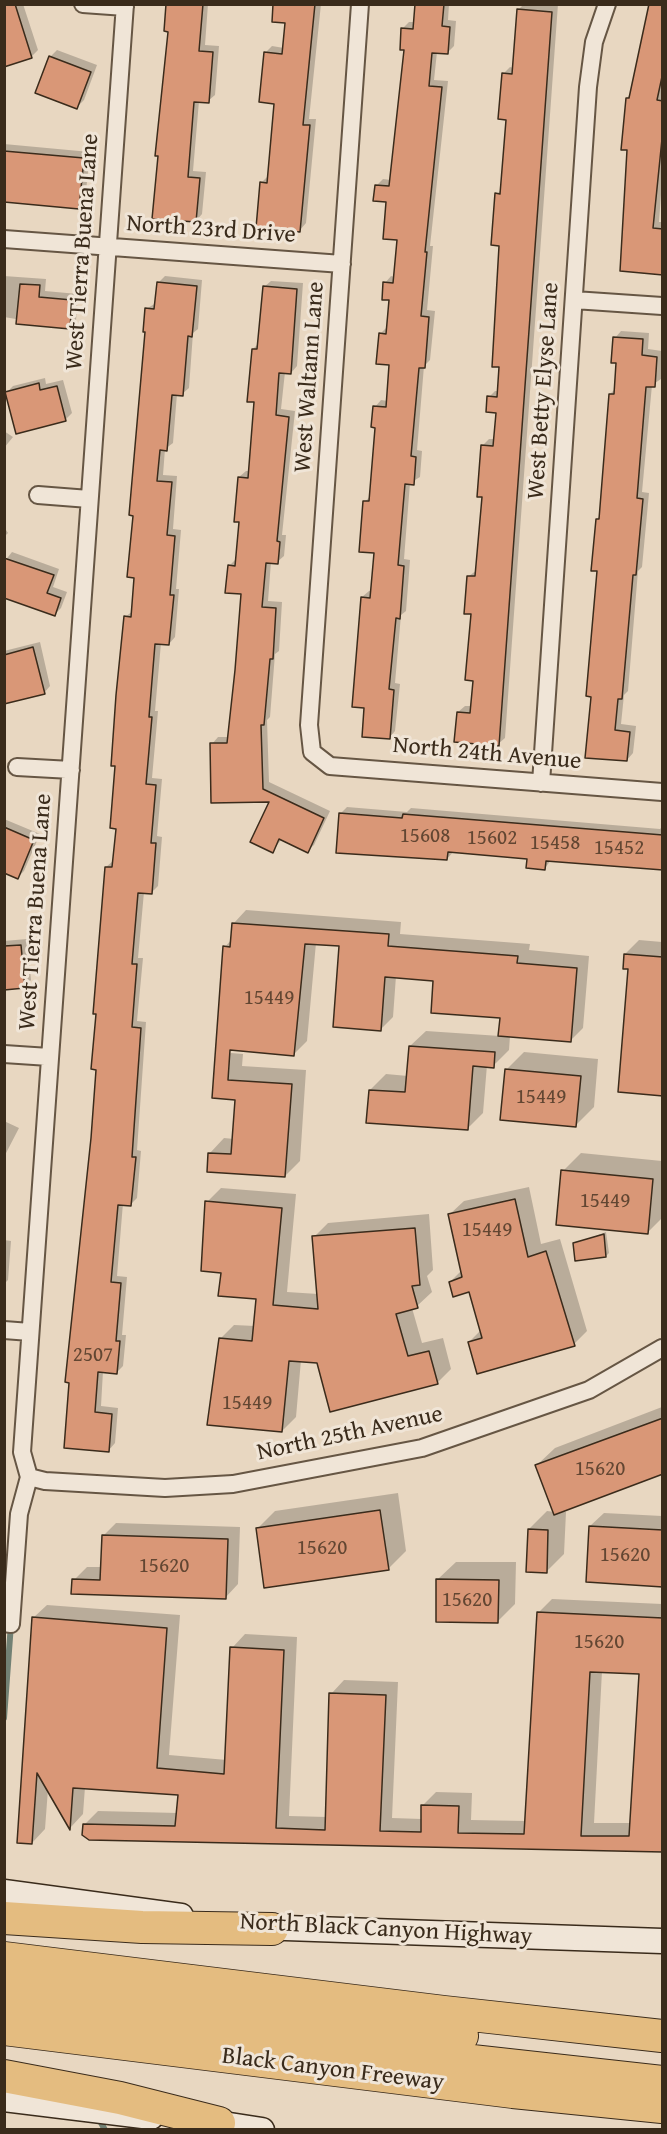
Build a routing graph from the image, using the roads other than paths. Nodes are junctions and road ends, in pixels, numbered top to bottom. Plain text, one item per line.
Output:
1 (83, 4) edge
2 (360, 4) edge
3 (607, 4) edge
4 (125, 6) edge
5 (4, 239) edge
6 (108, 246) junction
7 (342, 264) junction
8 (574, 300) junction
9 (663, 306) edge
10 (38, 495) dead end
11 (89, 500) junction
12 (312, 752) joint
13 (17, 767) dead end
14 (71, 770) junction
15 (541, 783) junction
16 (663, 792) edge
17 (4, 1054) edge
18 (49, 1057) junction
19 (4, 1330) edge
20 (30, 1332) junction
21 (663, 1348) edge
22 (30, 1477) junction
23 (8, 1624) edge
24 (4, 1892) edge
25 (4, 1918) edge
26 (272, 1929) junction
27 (663, 1941) edge
28 (4, 1958) edge
29 (4, 1981) edge
30 (4, 2004) edge
31 (4, 2030) edge
32 (663, 2036) edge
33 (663, 2058) edge
34 (4, 2076) edge
35 (663, 2082) edge
36 (4, 2099) edge
37 (663, 2108) edge
38 (219, 2123) junction
39 (262, 2130) edge

1 - 4 street, West Tierra Buena Lane
2 - 7 street, West Waltann Lane
3 - 8 street, West Betty Elyse Lane
4 - 6 street, West Tierra Buena Lane
5 - 6 street, North 23rd Drive
6 - 7 street, North 23rd Drive
6 - 11 street, West Tierra Buena Lane
7 - 12 street, West Waltann Lane
8 - 9 street
8 - 15 street, West Betty Elyse Lane
10 - 11 street
11 - 14 street, West Tierra Buena Lane
12 - 15 street, North 24th Avenue
13 - 14 street, West Tierra Buena Lane
14 - 18 street, West Tierra Buena Lane
15 - 16 street, North 24th Avenue
17 - 18 street, West Tierra Buena Lane
18 - 20 street, West Tierra Buena Lane
19 - 20 street
20 - 22 street, West Tierra Buena Lane
21 - 22 street, North 25th Avenue
22 - 23 street
24 - 26 main road, North Black Canyon Highway
25 - 26 highway
26 - 27 main road, North Black Canyon Highway
28 - 32 highway
29 - 33 highway
30 - 35 highway
31 - 37 highway, Black Canyon Freeway
34 - 38 highway
36 - 38 main road
38 - 39 main road

